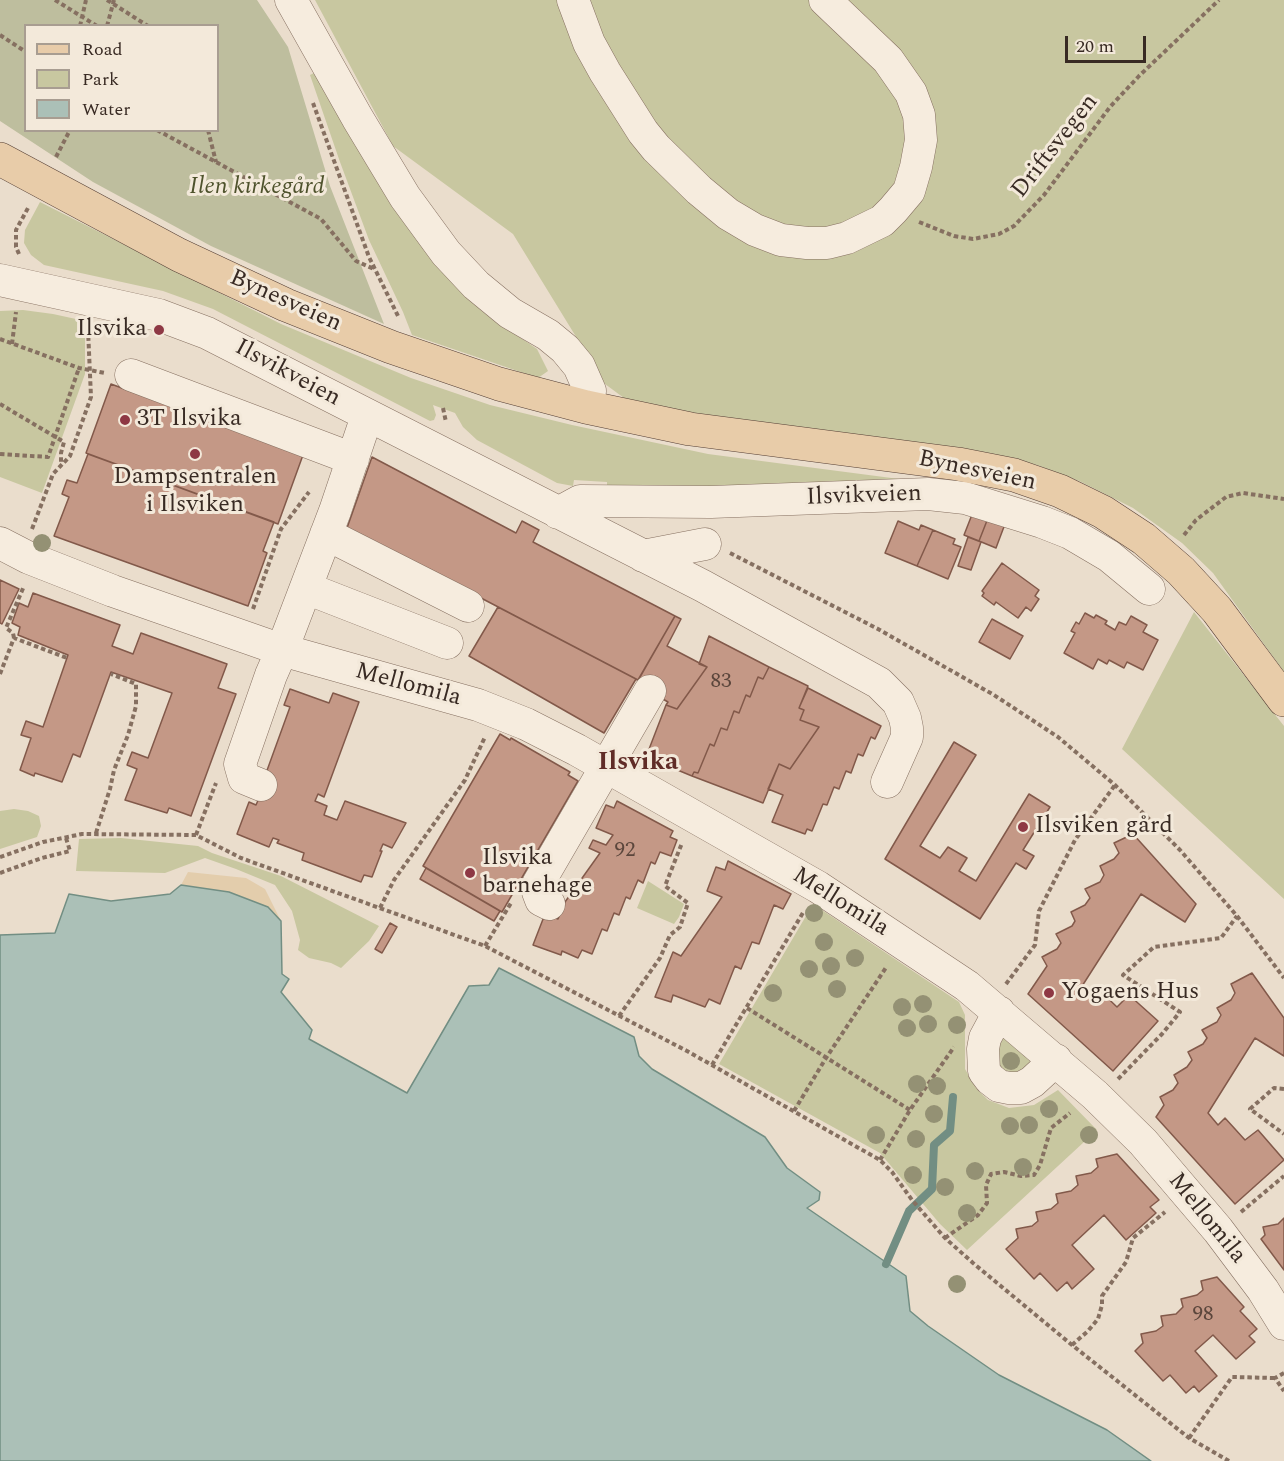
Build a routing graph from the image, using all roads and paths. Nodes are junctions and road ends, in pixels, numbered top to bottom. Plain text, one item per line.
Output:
1 (55, 0) edge
2 (86, 0) edge
3 (107, 0) edge
4 (291, 0) edge
5 (573, 0) edge
6 (825, 0) edge
7 (1219, 0) edge
8 (114, 2) edge
9 (82, 17) junction
10 (80, 24) edge
11 (94, 24) edge
12 (108, 24) edge
13 (145, 24) edge
14 (0, 35) edge
15 (24, 50) edge
16 (312, 98) dead end
17 (69, 132) edge
18 (161, 132) edge
19 (208, 132) edge
20 (1, 163) edge
21 (216, 163) junction
22 (51, 165) dead end
23 (893, 210) junction
24 (375, 269) junction
25 (9, 292) edge
26 (399, 319) dead end
27 (88, 327) dead end
28 (0, 339) edge
29 (12, 344) junction
30 (79, 368) junction
31 (89, 371) junction
32 (131, 375) dead end
33 (0, 404) edge
34 (586, 407) junction
35 (367, 416) junction
36 (56, 437) junction
37 (0, 454) edge
38 (353, 459) junction
39 (61, 465) junction
40 (1284, 499) edge
41 (558, 513) junction
42 (31, 533) dead end
43 (326, 534) junction
44 (1182, 537) dead end
45 (0, 543) edge
46 (705, 544) joint
47 (643, 556) junction
48 (25, 584) dead end
49 (306, 588) junction
50 (1149, 589) dead end
51 (468, 606) dead end
52 (14, 638) junction
53 (447, 643) dead end
54 (282, 650) junction
55 (67, 658) dead end
56 (0, 674) edge
57 (111, 674) dead end
58 (650, 691) dead end
59 (1284, 700) edge
60 (486, 736) dead end
61 (608, 768) junction
62 (251, 774) joint
63 (887, 782) dead end
64 (1115, 784) junction
65 (96, 833) junction
66 (196, 835) junction
67 (66, 838) junction
68 (683, 842) dead end
69 (0, 857) edge
70 (0, 873) edge
71 (818, 887) junction
72 (549, 904) dead end
73 (380, 908) junction
74 (1237, 916) junction
75 (890, 962) dead end
76 (1284, 978) edge
77 (747, 1008) junction
78 (995, 1009) junction
79 (619, 1016) junction
80 (960, 1039) dead end
81 (826, 1058) junction
82 (1056, 1060) junction
83 (712, 1065) junction
84 (1122, 1076) dead end
85 (1284, 1089) edge
86 (1095, 1095) junction
87 (910, 1110) junction
88 (794, 1111) junction
89 (1284, 1134) edge
90 (880, 1160) junction
91 (1284, 1176) edge
92 (1187, 1195) junction
93 (1241, 1212) dead end
94 (945, 1238) junction
95 (1284, 1324) edge
96 (1072, 1345) junction
97 (1284, 1372) edge
98 (1275, 1378) junction
99 (1284, 1391) edge
100 (1190, 1438) junction
101 (1229, 1461) edge

1 - 9 path
2 - 9 path
3 - 8 path
4 - 34 street
5 - 23 street
6 - 23 street
7 - 23 path, Driftsvegen
8 - 12 path
8 - 13 path
9 - 10 path
9 - 11 path
14 - 15 path
16 - 24 path
17 - 22 path
18 - 21 path
19 - 21 path
20 - 34 main road, Bynesveien
21 - 24 path
24 - 26 path
25 - 29 path
25 - 35 street, Ilsvikveien
27 - 31 path
28 - 29 path
29 - 30 path
30 - 31 path
30 - 36 path
31 - 39 path
32 - 38 street
33 - 36 path
34 - 59 main road, Bynesveien
35 - 38 street
35 - 41 street, Ilsvikveien
36 - 37 path
36 - 39 path
38 - 43 street
39 - 42 path
40 - 44 path
41 - 47 street, Ilsvikveien
41 - 50 street, Ilsvikveien
43 - 49 street
43 - 51 street
45 - 54 street, Mellomila
46 - 47 street
46 - 64 path
47 - 63 street, Ilsvikveien
48 - 52 path
49 - 53 street
49 - 54 street
52 - 55 path
52 - 56 path
54 - 61 street, Mellomila
54 - 62 street
57 - 65 path
58 - 61 street
60 - 73 path
61 - 71 street, Mellomila
61 - 72 street
62 - 66 path
64 - 74 path
64 - 78 path
65 - 66 path
65 - 67 path
66 - 73 path
67 - 69 path
67 - 70 path
68 - 79 path
71 - 77 path
71 - 78 street, Mellomila
73 - 79 path
74 - 76 path
74 - 84 path
75 - 81 path
77 - 81 path
77 - 83 path
78 - 82 street, Mellomila
78 - 82 street
79 - 83 path
80 - 87 path
81 - 87 path
81 - 88 path
82 - 86 street, Mellomila
83 - 88 path
85 - 89 path
86 - 92 street, Mellomila
86 - 94 path
87 - 90 path
88 - 90 path
90 - 94 path
91 - 93 path
92 - 95 street, Mellomila
92 - 96 path
94 - 96 path
96 - 100 path
97 - 98 path
98 - 99 path
98 - 100 path
100 - 101 path

